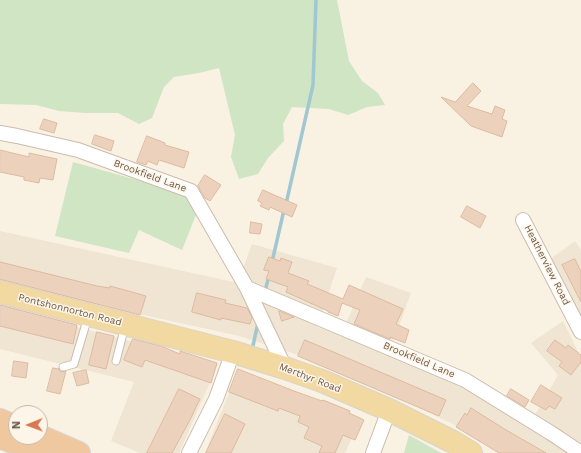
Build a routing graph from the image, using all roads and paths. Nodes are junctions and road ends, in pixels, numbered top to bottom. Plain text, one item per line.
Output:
1 (0, 133) edge
2 (523, 220) dead end
3 (247, 288) junction
4 (0, 292) edge
5 (89, 315) junction
6 (132, 326) junction
7 (581, 332) edge
8 (233, 352) junction
9 (116, 361) dead end
10 (63, 367) dead end
11 (285, 368) junction
12 (389, 410) junction
13 (0, 438) edge
14 (48, 439) edge
15 (39, 453) edge
16 (79, 453) edge
17 (189, 453) edge
18 (373, 453) edge
19 (471, 453) edge
20 (581, 453) edge

1 - 3 street, Brookfield Lane
2 - 7 street, Heatherview Road
3 - 11 street, Brookfield Lane
3 - 20 street, Brookfield Lane
4 - 5 main road, Pontshonnorton Road
5 - 6 main road, Pontshonnorton Road
5 - 10 lane
6 - 8 main road, Merthyr Road
6 - 9 lane
8 - 11 main road, Merthyr Road
8 - 17 street
11 - 12 main road, Merthyr Road
12 - 18 street
12 - 19 main road, Merthyr Road
13 - 15 highway
14 - 16 highway

